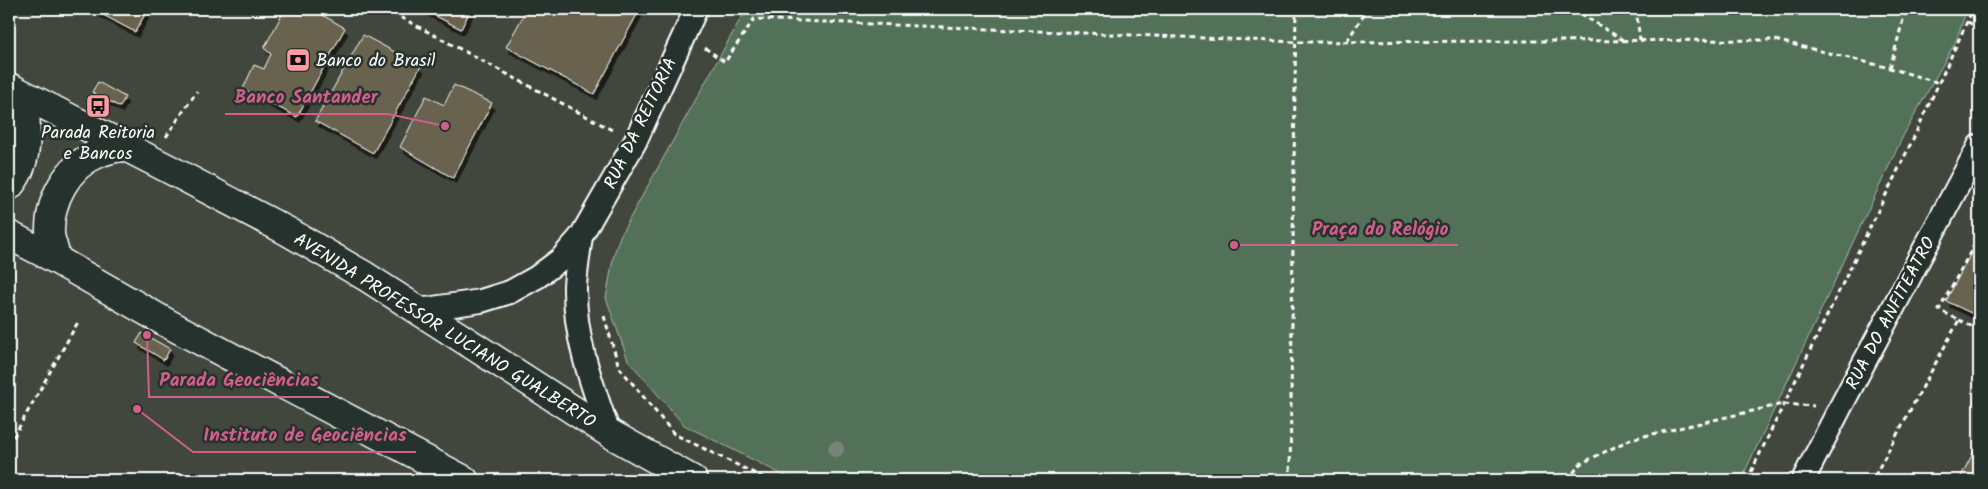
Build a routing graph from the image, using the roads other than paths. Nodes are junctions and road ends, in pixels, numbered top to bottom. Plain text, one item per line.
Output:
1 (696, 9) edge
2 (16, 91) edge
3 (126, 146) junction
4 (1979, 146) edge
5 (1972, 170) edge
6 (9, 186) edge
7 (9, 235) edge
8 (581, 236) junction
9 (57, 260) junction
10 (419, 310) junction
11 (609, 433) junction
12 (464, 480) edge
13 (693, 480) edge
14 (1803, 480) edge

1 - 8 street, RUA DA REITORIA
2 - 3 street, AVENIDA PROFESSOR LUCIANO GUALBERTO
2 - 6 street
3 - 9 street
3 - 10 street, AVENIDA PROFESSOR LUCIANO GUALBERTO
4 - 5 street, RUA DO ANFITEATRO
5 - 14 street, RUA DO ANFITEATRO
7 - 9 street
8 - 10 street, RUA DA REITORIA
8 - 11 street, RUA DA REITORIA
9 - 12 street
10 - 11 street, AVENIDA PROFESSOR LUCIANO GUALBERTO
11 - 13 street, AVENIDA PROFESSOR LUCIANO GUALBERTO

